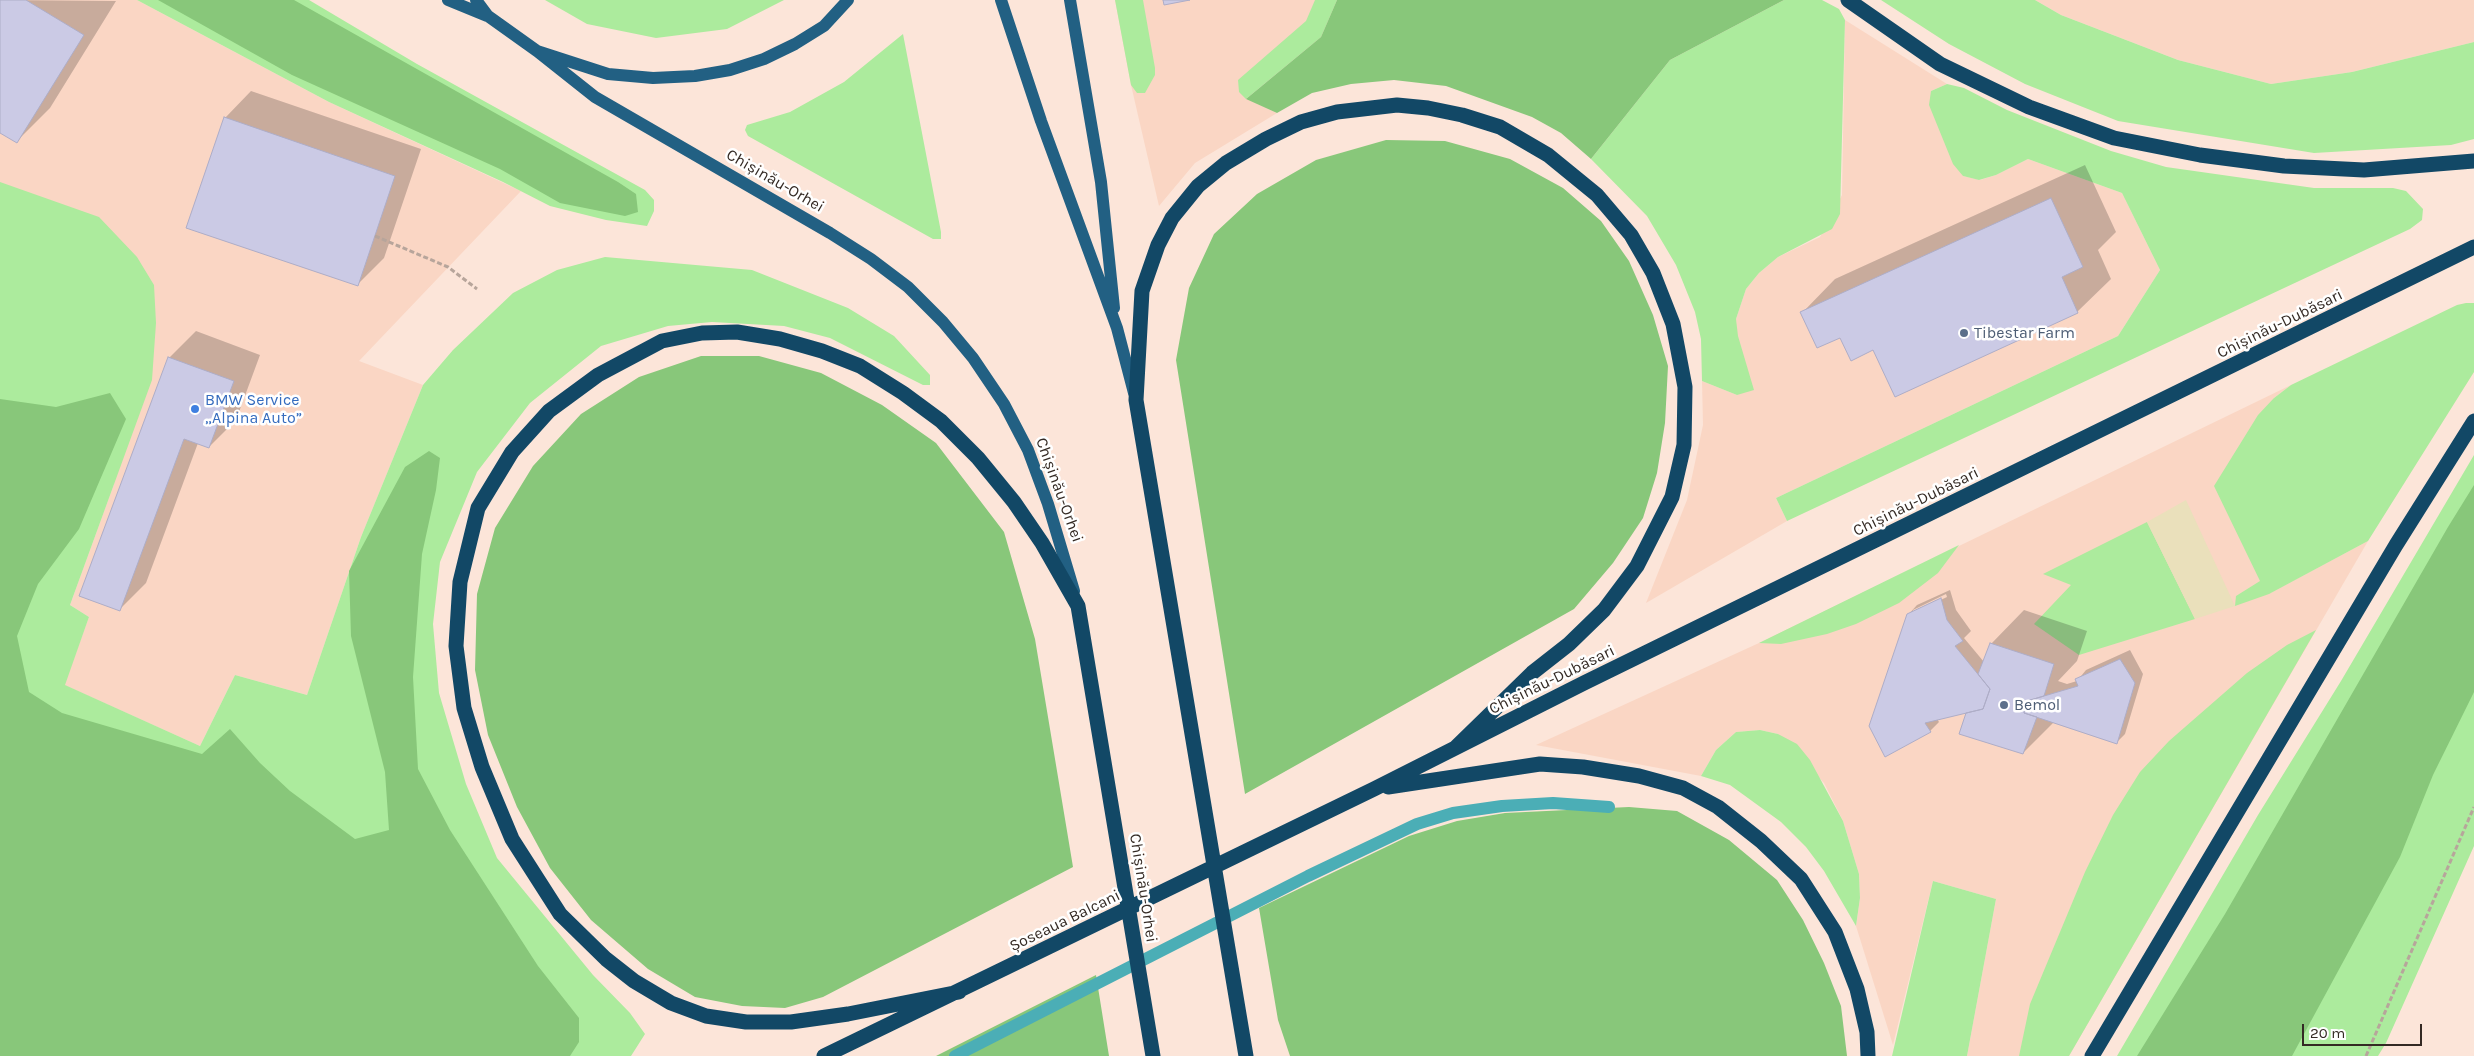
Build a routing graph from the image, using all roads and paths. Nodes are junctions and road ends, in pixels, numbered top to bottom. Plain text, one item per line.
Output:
1 (448, 0) edge
2 (476, 0) edge
3 (848, 0) edge
4 (1001, 0) edge
5 (1070, 0) edge
6 (1848, 0) edge
7 (488, 16) junction
8 (537, 51) junction
9 (2474, 161) edge
10 (375, 236) dead end
11 (2474, 247) edge
12 (477, 290) dead end
13 (1117, 328) junction
14 (1136, 400) junction
15 (2474, 421) edge
16 (1078, 606) junction
17 (1455, 748) junction
18 (1374, 789) junction
19 (2474, 807) edge
20 (959, 992) junction
21 (824, 1056) edge
22 (1153, 1056) edge
23 (1246, 1056) edge
24 (1868, 1056) edge
25 (2092, 1056) edge
26 (2366, 1056) edge

1 - 7 main road
2 - 7 main road
3 - 8 main road
4 - 13 main road
5 - 13 main road
6 - 9 highway
7 - 8 main road
8 - 16 main road, Chișinău-Orhei
10 - 12 path
11 - 17 highway, Chișinău-Dubăsari
13 - 14 main road
14 - 17 highway
14 - 23 highway
15 - 25 highway
16 - 20 highway
16 - 22 highway, Chișinău-Orhei
17 - 18 highway, Chișinău-Dubăsari
18 - 20 highway, Șoseaua Balcani
18 - 24 highway
19 - 26 path
20 - 21 highway, Șoseaua Balcani

